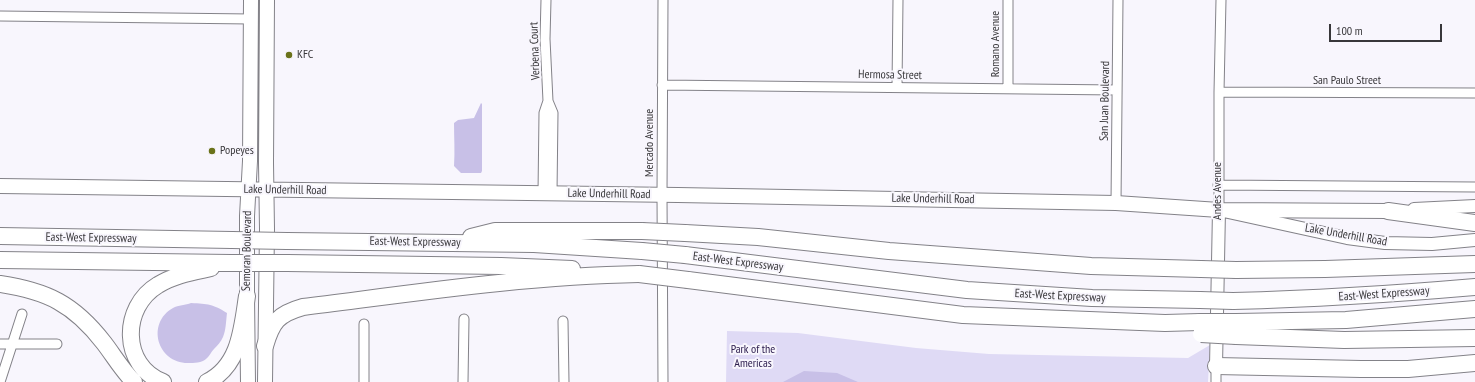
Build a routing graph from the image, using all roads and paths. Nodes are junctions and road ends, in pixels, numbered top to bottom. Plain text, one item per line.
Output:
1 (251, 0) edge
2 (267, 0) edge
3 (546, 0) edge
4 (663, 0) edge
5 (898, 0) edge
6 (1008, 0) edge
7 (1118, 0) edge
8 (1221, 0) edge
9 (0, 16) edge
10 (251, 19) junction
11 (662, 85) junction
12 (897, 87) junction
13 (1008, 88) junction
14 (1117, 90) junction
15 (1219, 92) junction
16 (1475, 94) edge
17 (0, 186) edge
18 (1218, 186) junction
19 (1475, 187) edge
20 (249, 190) junction
21 (267, 190) junction
22 (548, 193) junction
23 (662, 195) junction
24 (1116, 203) junction
25 (1475, 206) edge
26 (1219, 210) junction
27 (1388, 211) junction
28 (1475, 223) edge
29 (0, 236) edge
30 (1475, 240) edge
31 (450, 242) junction
32 (0, 260) edge
33 (231, 263) junction
34 (1475, 264) edge
35 (639, 274) junction
36 (0, 284) edge
37 (1475, 287) edge
38 (247, 296) junction
39 (1475, 309) edge
40 (22, 314) dead end
41 (464, 319) dead end
42 (563, 320) dead end
43 (364, 324) dead end
44 (1236, 329) junction
45 (1475, 338) edge
46 (0, 344) edge
47 (13, 344) junction
48 (57, 344) dead end
49 (265, 346) junction
50 (1475, 363) edge
51 (1216, 366) junction
52 (0, 382) edge
53 (134, 382) edge
54 (163, 382) edge
55 (207, 382) edge
56 (248, 382) edge
57 (265, 382) edge
58 (364, 382) edge
59 (464, 382) edge
60 (564, 382) edge
61 (663, 382) edge
62 (1216, 382) edge

1 - 10 main road, Semoran Boulevard
2 - 21 main road, Semoran Boulevard
3 - 22 street, Verbena Court
4 - 11 street, Mercado Avenue
5 - 12 street
6 - 13 street, Romano Avenue
7 - 14 street, San Juan Boulevard
8 - 15 street, Andes Avenue
9 - 10 street
10 - 20 main road, Semoran Boulevard
11 - 12 street, Hermosa Street
11 - 23 street, Mercado Avenue
12 - 13 street, Hermosa Street
13 - 14 street, Hermosa Street
14 - 24 street, San Juan Boulevard
15 - 16 street, San Paulo Street
15 - 18 street, Andes Avenue
17 - 20 main road, Lake Underhill Road
18 - 19 street
18 - 26 street, Andes Avenue
20 - 21 main road, Lake Underhill Road
20 - 38 main road, Semoran Boulevard
21 - 22 main road, Lake Underhill Road
21 - 49 main road, Semoran Boulevard
22 - 23 main road, Lake Underhill Road
23 - 24 main road, Lake Underhill Road
23 - 61 street, Mercado Avenue
24 - 26 main road, Lake Underhill Road
25 - 27 main road, Lake Underhill Road
26 - 27 main road, Lake Underhill Road
26 - 30 main road, Lake Underhill Road
26 - 51 main road, Andes Avenue
27 - 28 highway
29 - 31 highway, East-West Expressway, bridge
31 - 34 highway, bridge
31 - 37 highway, East-West Expressway, bridge
32 - 33 highway, East-West Expressway
33 - 35 highway, East-West Expressway, bridge
33 - 54 highway
35 - 44 highway, East-West Expressway, bridge
35 - 49 highway
36 - 53 highway
38 - 55 highway
38 - 56 main road, Semoran Boulevard
39 - 44 highway, East-West Expressway
40 - 47 street
41 - 59 street
42 - 60 street
43 - 58 street
44 - 45 highway
46 - 47 street
47 - 48 street
47 - 52 street
49 - 57 main road, Semoran Boulevard
50 - 51 highway
51 - 62 street, Andes Avenue

